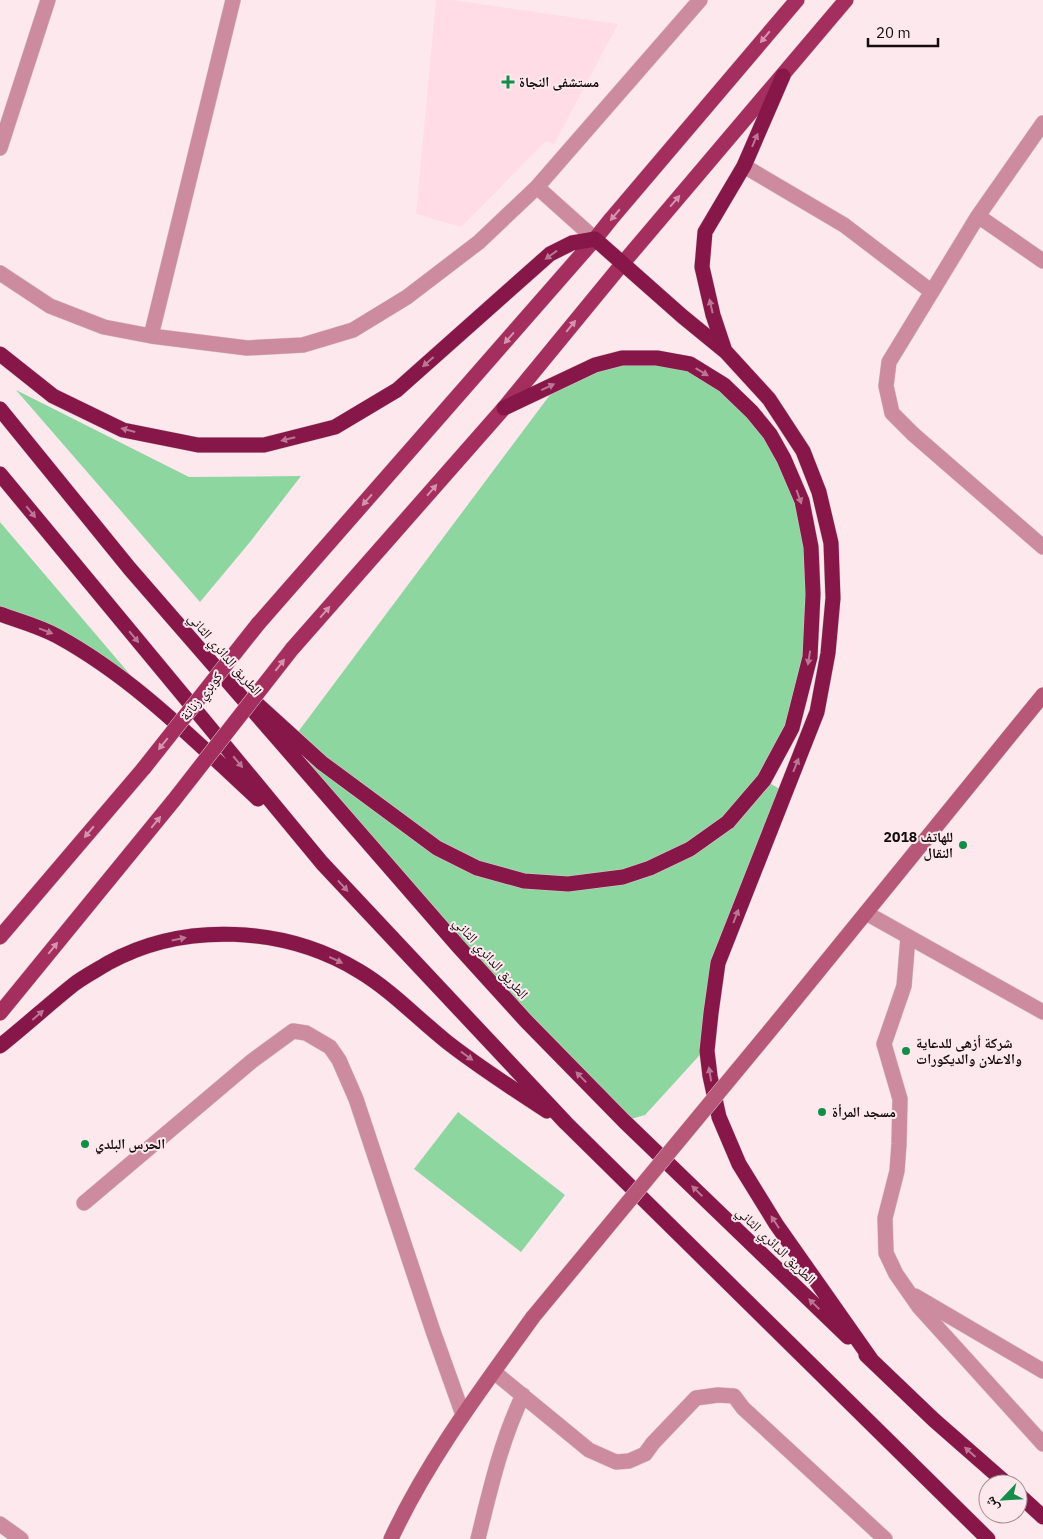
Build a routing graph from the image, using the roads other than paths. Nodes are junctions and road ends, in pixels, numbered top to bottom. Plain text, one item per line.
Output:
1 (48, 0) edge
2 (233, 0) edge
3 (700, 0) edge
4 (796, 0) edge
5 (846, 0) edge
6 (782, 76) junction
7 (1043, 123) edge
8 (0, 148) edge
9 (744, 166) junction
10 (537, 187) junction
11 (978, 216) junction
12 (596, 240) junction
13 (1043, 261) edge
14 (623, 263) junction
15 (0, 273) edge
16 (932, 292) junction
17 (151, 336) junction
18 (726, 352) junction
19 (0, 354) edge
20 (504, 408) junction
21 (0, 409) edge
22 (0, 474) edge
23 (1043, 548) edge
24 (0, 614) edge
25 (234, 689) junction
26 (1043, 695) edge
27 (322, 863) junction
28 (866, 913) junction
29 (0, 937) edge
30 (908, 937) junction
31 (1043, 1012) edge
32 (0, 1013) edge
33 (0, 1046) edge
34 (566, 1123) junction
35 (84, 1203) dead end
36 (911, 1293) junction
37 (873, 1362) junction
38 (1043, 1371) edge
39 (494, 1372) junction
40 (523, 1395) junction
41 (463, 1415) junction
42 (1043, 1444) edge
43 (996, 1474) edge
44 (1028, 1503) edge
45 (1043, 1517) edge
46 (0, 1524) edge
47 (21, 1539) edge
48 (390, 1539) edge
49 (478, 1539) edge
50 (885, 1539) edge
51 (988, 1539) edge

1 - 8 street
2 - 17 street
3 - 10 street
4 -> 12 main road, كوبري زناتة
5 - 6 main road
9 -> 6 highway
14 -> 6 main road
7 - 11 street
9 - 16 street
18 -> 9 highway
10 - 12 street
10 - 17 street
11 - 13 street
11 - 16 street
12 - 14 highway
12 -> 19 highway
12 -> 29 main road, كوبري زناتة, bridge
14 - 18 highway
20 -> 14 main road
15 - 17 street
16 - 23 street
37 -> 18 highway
20 -> 25 highway
32 -> 20 main road, bridge
21 - 25 highway, الطريق الدائري الثاني
22 -> 27 highway
24 -> 27 highway
37 -> 25 highway, الطريق الدائري الثاني
26 - 28 street
27 -> 34 highway
28 - 30 street
28 - 39 street, bridge
30 - 31 street
30 - 36 street
33 -> 34 highway
34 - 51 highway
35 - 41 street
36 - 38 street
36 - 42 street
43 -> 37 highway, الطريق الدائري الثاني
39 - 40 street
39 - 41 street
40 - 49 street
40 - 50 street
41 - 48 street
44 - 45 highway
46 - 47 street

